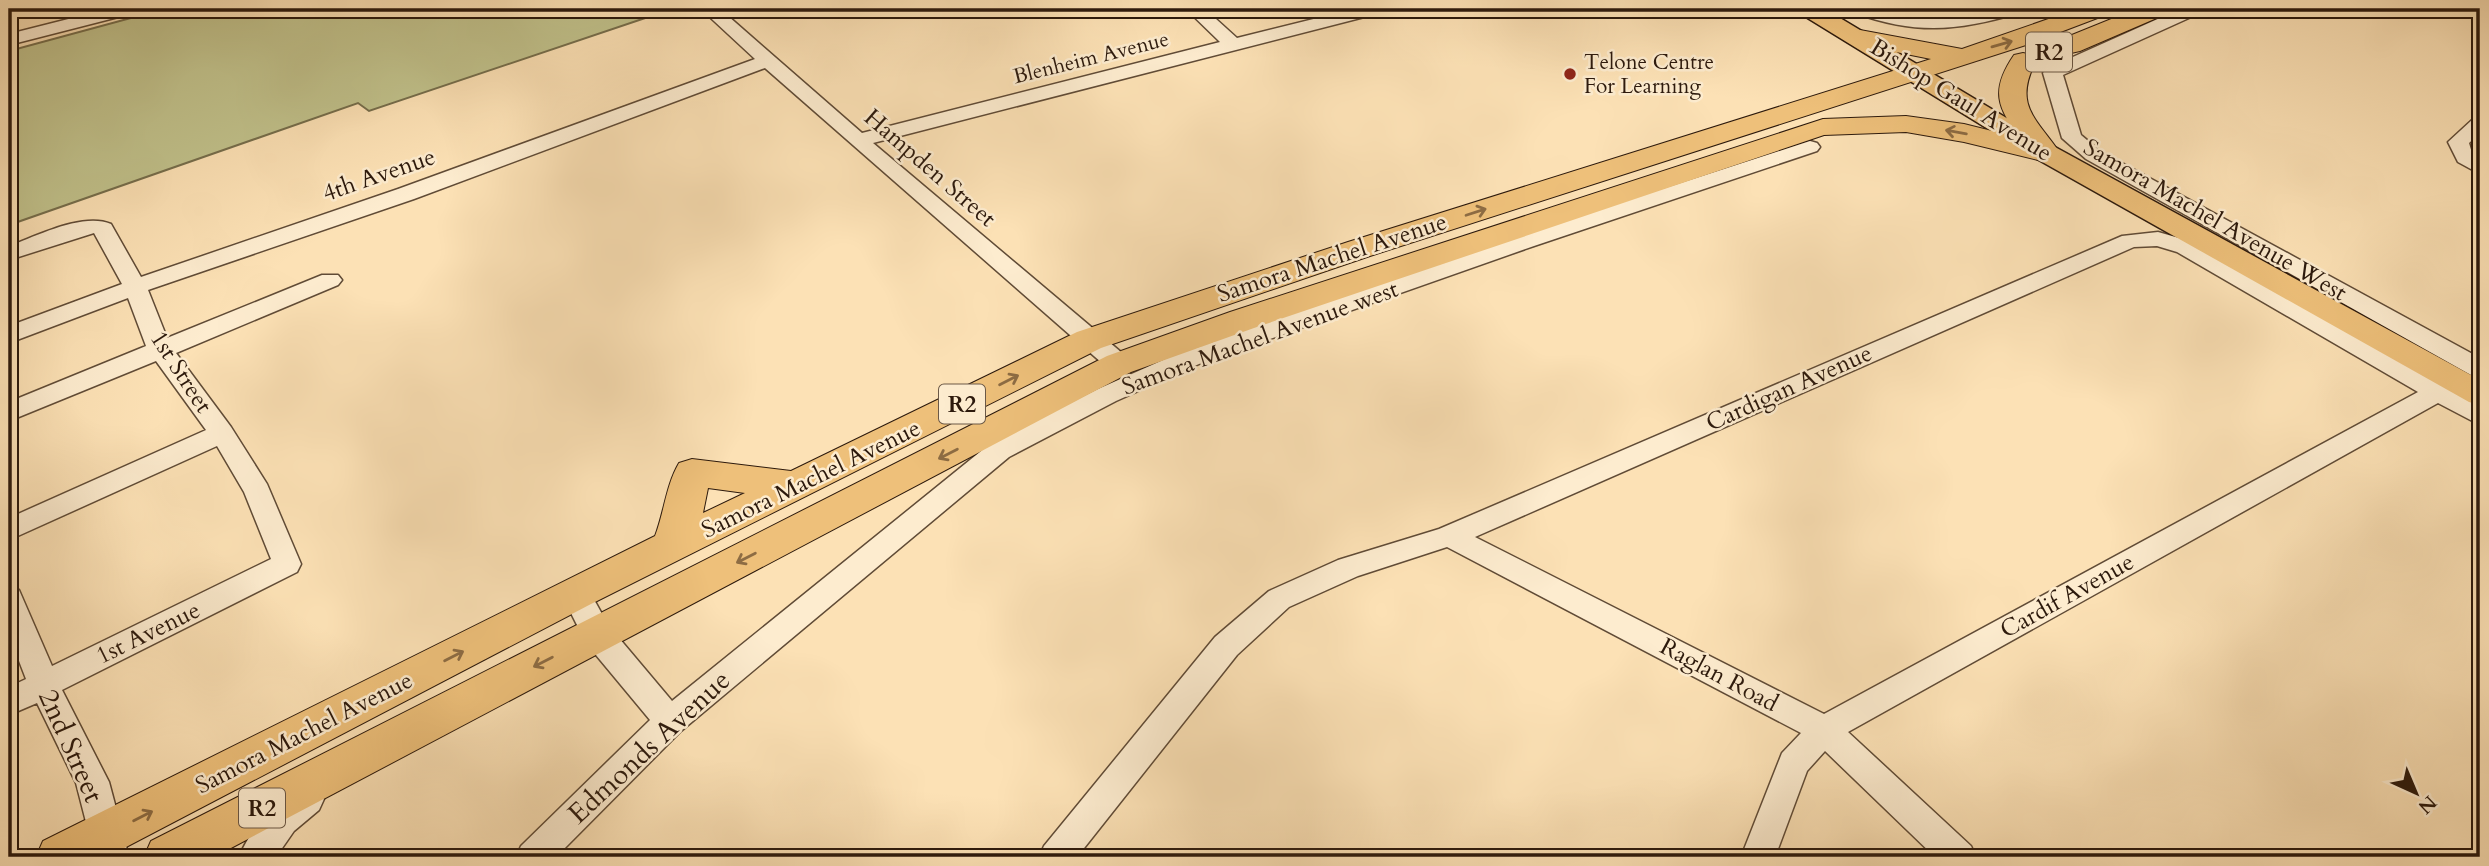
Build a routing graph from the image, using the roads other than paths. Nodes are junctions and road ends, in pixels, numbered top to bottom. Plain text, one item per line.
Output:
1 (128, 9) edge
2 (710, 9) edge
3 (1195, 9) edge
4 (1374, 9) edge
5 (1809, 9) edge
6 (1861, 9) edge
7 (2013, 9) edge
8 (2099, 9) edge
9 (2157, 9) edge
10 (2194, 9) edge
11 (9, 40) edge
12 (1234, 45) junction
13 (1870, 45) junction
14 (1962, 55) junction
15 (767, 61) junction
16 (2023, 61) junction
17 (1926, 80) junction
18 (1862, 90) junction
19 (2480, 123) edge
20 (1817, 137) junction
21 (859, 140) junction
22 (2046, 153) junction
23 (2480, 168) edge
24 (9, 253) edge
25 (330, 280) dead end
26 (135, 287) junction
27 (9, 335) edge
28 (1089, 340) junction
29 (159, 348) junction
30 (1119, 364) junction
31 (2480, 369) edge
32 (2438, 392) junction
33 (2480, 394) edge
34 (9, 412) edge
35 (2480, 416) edge
36 (222, 433) junction
37 (797, 485) junction
38 (9, 530) edge
39 (1449, 537) junction
40 (671, 547) junction
41 (287, 564) joint
42 (576, 593) junction
43 (9, 598) edge
44 (597, 634) junction
45 (767, 639) joint
46 (44, 685) junction
47 (9, 702) edge
48 (670, 720) junction
49 (1824, 730) junction
50 (356, 760) junction
51 (109, 846) edge
52 (60, 857) edge
53 (168, 857) edge
54 (256, 857) edge
55 (533, 857) edge
56 (1055, 857) edge
57 (1758, 857) edge
58 (1959, 857) edge

1 - 11 street
2 - 15 street, Hampden Street
3 - 12 street
4 - 12 street, Blenheim Avenue
5 - 13 main road, Bishop Gaul Avenue
6 - 7 street, Bishop Gaul Avenue
14 -> 8 highway, R2
9 - 16 highway, R2
10 - 31 street, Samora Machel Avenue West
12 - 21 street, Blenheim Avenue
13 - 14 highway
13 - 17 main road, Bishop Gaul Avenue
13 - 18 highway
14 - 17 highway, R2
15 - 21 street, Hampden Street
15 - 26 street, 4th Avenue
16 - 17 highway, R2
16 - 22 highway
17 - 18 highway, Samora Machel Avenue / R2
17 - 20 highway, Samora Machel Avenue / R2
17 - 22 main road, Bishop Gaul Avenue
28 -> 18 highway, Samora Machel Avenue / R2
19 - 23 street
22 -> 20 highway
20 - 30 highway, Samora Machel Avenue / R2
20 - 45 street, Samora Machel Avenue west
21 - 28 street, Hampden Street
22 - 33 main road, Bishop Gaul Avenue
24 - 26 street, 1st Street
25 - 29 street
26 - 27 street, 4th Avenue
26 - 29 street, 1st Street
28 - 30 street, Hampden Street
37 -> 28 highway, Samora Machel Avenue / R2
29 - 34 street
29 - 36 street, 1st Street
30 -> 44 highway, Samora Machel Avenue / R2
32 - 35 street
32 - 39 street, Cardigan Avenue
32 - 49 street, Cardif Avenue
36 - 38 street
36 - 41 street, 1st Street
37 - 40 highway, Samora Machel Avenue / R2
37 - 40 highway
39 - 49 street, Raglan Road
39 - 56 street, Cardigan Avenue
40 - 42 highway, Samora Machel Avenue / R2
41 - 46 street, 1st Avenue
42 - 44 street
51 -> 42 highway, Samora Machel Avenue / R2
43 - 46 street, 2nd Street
44 - 48 street
44 -> 50 highway, Samora Machel Avenue / R2
45 - 48 street, Edmonds Avenue
46 - 47 street, 1st Avenue
46 - 51 street, 2nd Street
48 - 55 street, Edmonds Avenue
49 - 57 street, Cardif Avenue
49 - 58 street, Raglan Road
50 - 53 highway, Samora Machel Avenue / R2
50 - 54 street
51 - 52 highway, Samora Machel Avenue / R2

